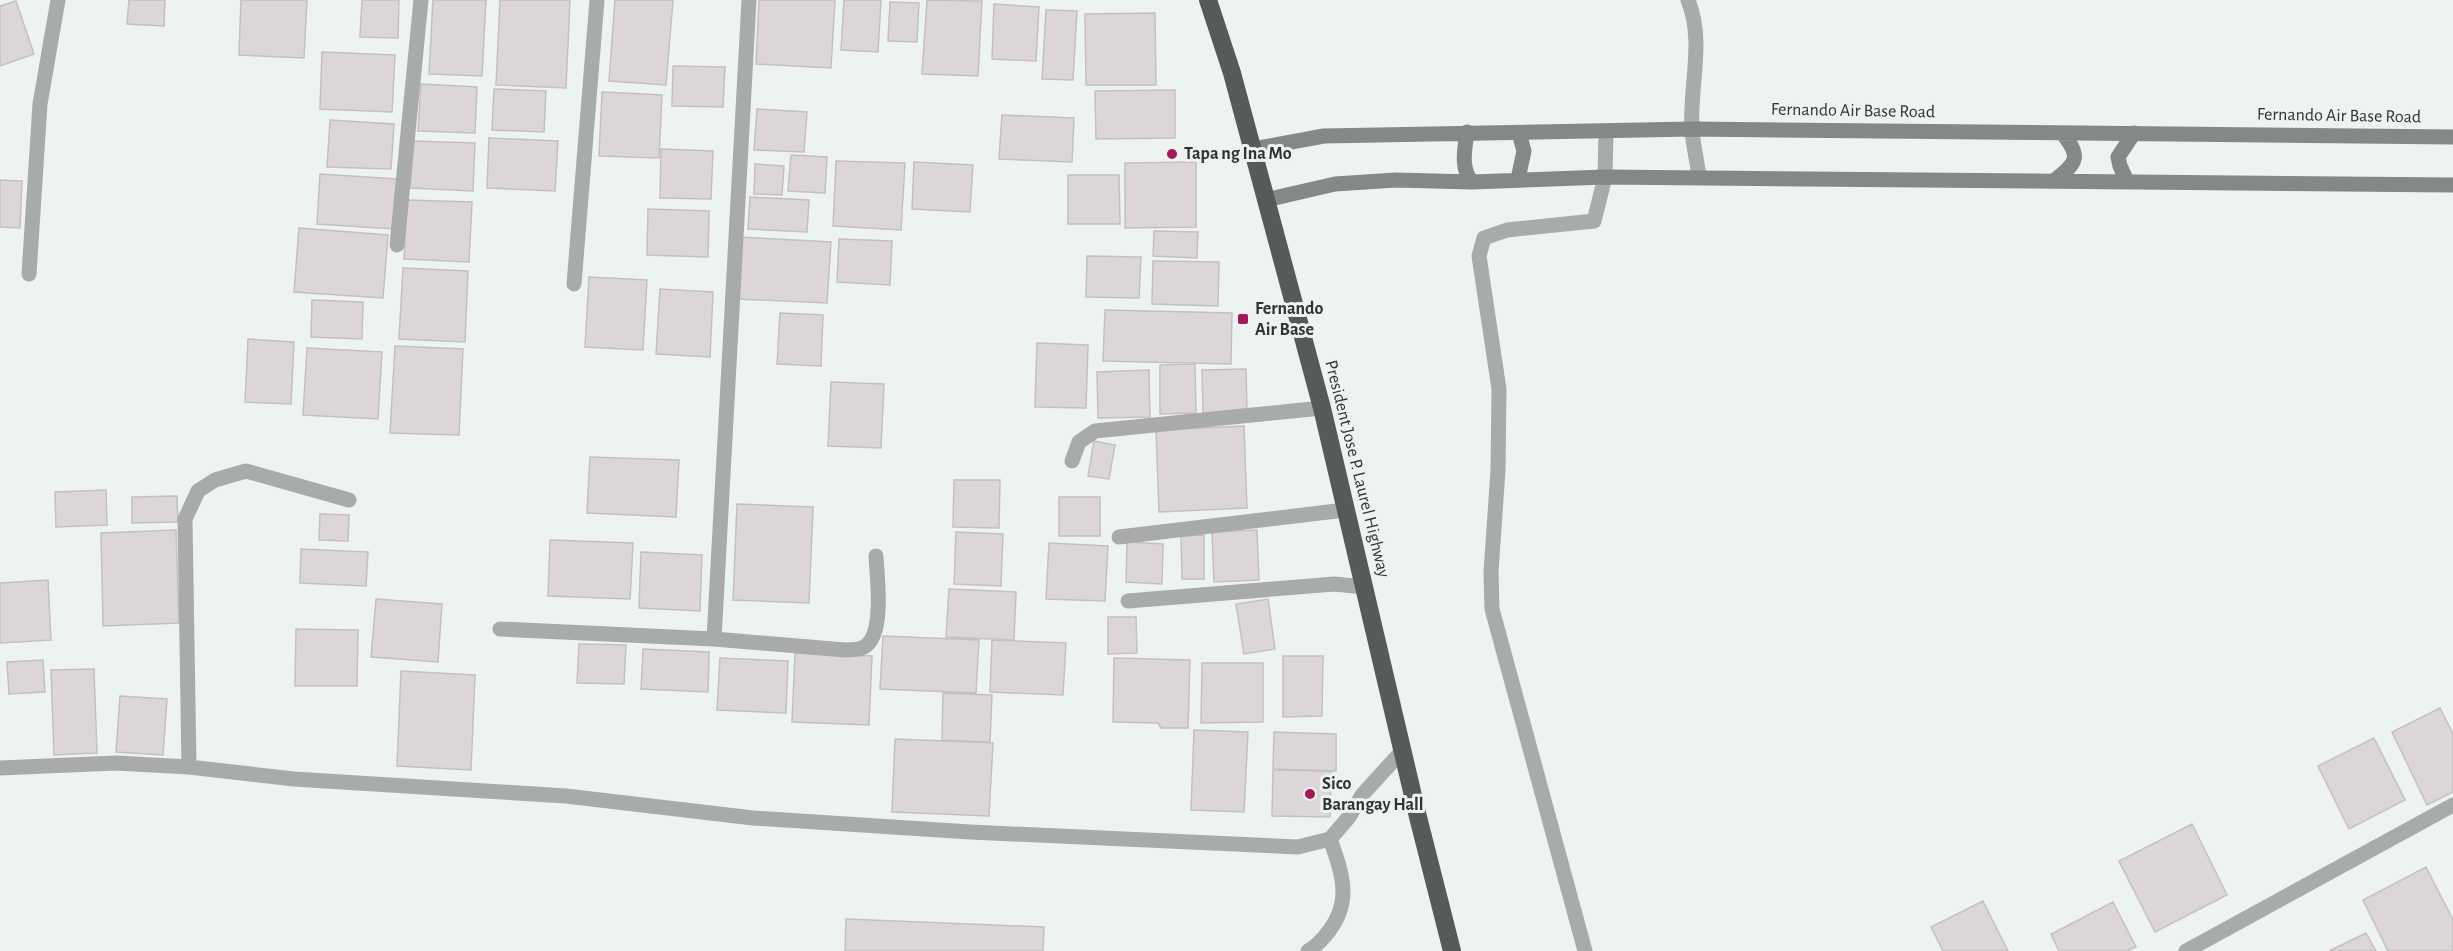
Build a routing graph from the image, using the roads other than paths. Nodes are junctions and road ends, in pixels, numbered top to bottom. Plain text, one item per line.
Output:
1 (58, 0) edge
2 (421, 0) edge
3 (597, 0) edge
4 (749, 0) edge
5 (1208, 0) edge
6 (1688, 0) edge
7 (1692, 129) junction
8 (1467, 132) junction
9 (1606, 132) junction
10 (1519, 133) junction
11 (2062, 133) junction
12 (2134, 133) junction
13 (2453, 137) edge
14 (1253, 149) junction
15 (1699, 176) junction
16 (1605, 177) junction
17 (1518, 179) junction
18 (2055, 180) junction
19 (2127, 181) junction
20 (1473, 182) junction
21 (2453, 185) edge
22 (1266, 200) junction
23 (397, 245) dead end
24 (29, 274) dead end
25 (574, 284) dead end
26 (1322, 408) junction
27 (1072, 461) dead end
28 (349, 500) dead end
29 (1345, 510) junction
30 (1119, 537) dead end
31 (876, 556) dead end
32 (1365, 587) junction
33 (1128, 601) dead end
34 (500, 629) dead end
35 (714, 639) junction
36 (1403, 750) junction
37 (189, 767) junction
38 (0, 768) edge
39 (2453, 805) edge
40 (1330, 839) junction
41 (1308, 951) edge
42 (1452, 951) edge
43 (1586, 951) edge
44 (2186, 951) edge

1 - 24 street
2 - 23 street
3 - 25 street
4 - 35 street
5 - 14 highway, President Jose P. Laurel Highway
6 - 7 street
7 - 9 street, Fernando Air Base Road
7 - 11 street, Fernando Air Base Road
7 - 15 street
8 - 10 street, Fernando Air Base Road
8 - 14 street, Fernando Air Base Road
8 - 20 street
9 - 10 street, Fernando Air Base Road
9 - 16 street
10 - 17 street
11 - 12 street, Fernando Air Base Road
11 - 18 street
12 - 13 street, Fernando Air Base Road
12 - 19 street
14 - 22 highway, President Jose P. Laurel Highway
15 - 16 street
15 - 18 street
16 - 17 street
16 - 43 street
17 - 20 street
18 - 19 street
19 - 21 street
20 - 22 street
22 - 26 highway, President Jose P. Laurel Highway
26 - 27 street
26 - 29 highway, President Jose P. Laurel Highway
28 - 37 street
29 - 30 street
29 - 32 highway, President Jose P. Laurel Highway
31 - 35 street
32 - 33 street
32 - 36 highway, President Jose P. Laurel Highway
34 - 35 street
36 - 40 street
36 - 42 highway, President Jose P. Laurel Highway
37 - 38 street
37 - 40 street
39 - 44 street
40 - 41 street

